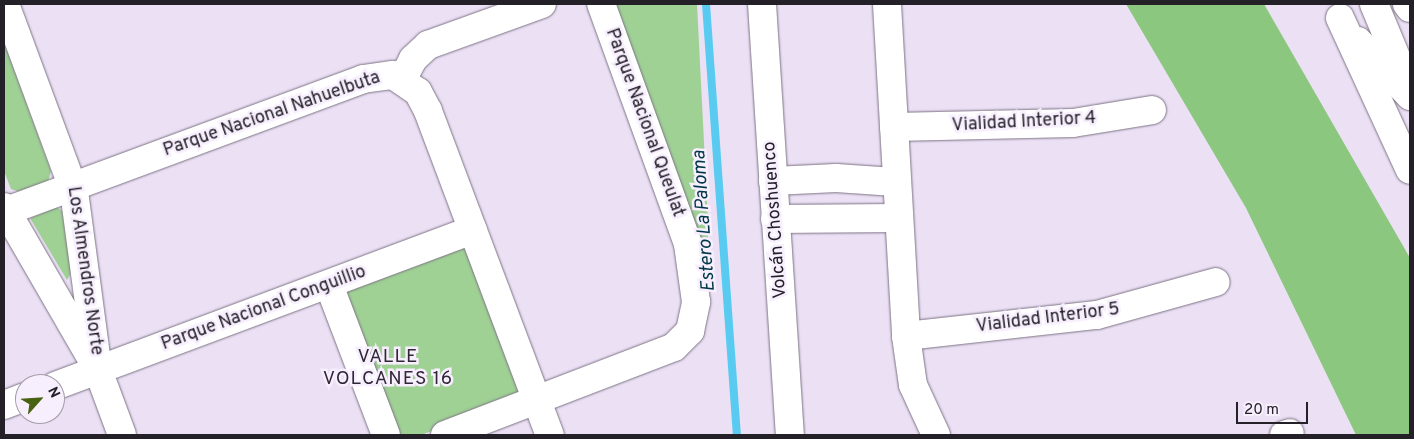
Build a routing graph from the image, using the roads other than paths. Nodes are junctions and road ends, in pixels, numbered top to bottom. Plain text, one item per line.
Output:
1 (5, 4) edge
2 (542, 4) edge
3 (601, 4) edge
4 (762, 4) edge
5 (887, 4) edge
6 (1374, 4) edge
7 (1407, 4) edge
8 (1410, 8) edge
9 (1335, 11) edge
10 (402, 80) junction
11 (1410, 89) edge
12 (1410, 96) edge
13 (1152, 110) dead end
14 (894, 127) junction
15 (1410, 170) edge
16 (773, 181) junction
17 (895, 182) junction
18 (73, 186) junction
19 (4, 210) edge
20 (897, 218) junction
21 (775, 219) junction
22 (473, 230) junction
23 (1216, 282) dead end
24 (329, 285) junction
25 (906, 336) junction
26 (98, 370) junction
27 (65, 382) edge
28 (537, 401) junction
29 (122, 435) edge
30 (386, 435) edge
31 (445, 435) edge
32 (550, 435) edge
33 (790, 435) edge
34 (936, 435) edge

1 - 18 street, Los Almendros Norte
2 - 10 street
3 - 28 street, Parque Nacional Queulat
4 - 16 street, Volcán Choshuenco
5 - 14 street
6 - 11 street
7 - 8 street
9 - 12 street
9 - 15 street
10 - 18 street, Parque Nacional Nahuelbuta
10 - 22 street, Parque Nacional Nahuelbuta
13 - 14 street, Vialidad Interior 4
14 - 17 street
16 - 17 street
16 - 21 street, Volcán Choshuenco
17 - 20 street
18 - 19 street, Parque Nacional Nahuelbuta
18 - 26 street, Los Almendros Norte
19 - 26 street
20 - 21 street
20 - 25 street
21 - 33 street, Volcán Choshuenco
22 - 24 street, Parque Nacional Conguillio
22 - 28 street, Parque Nacional Nahuelbuta
23 - 25 street, Vialidad Interior 5
24 - 26 street, Parque Nacional Conguillio
24 - 30 street
25 - 34 street
26 - 27 street, Parque Nacional Conguillio
26 - 29 street
28 - 31 street, Parque Nacional Queulat
28 - 32 street, Parque Nacional Nahuelbuta

